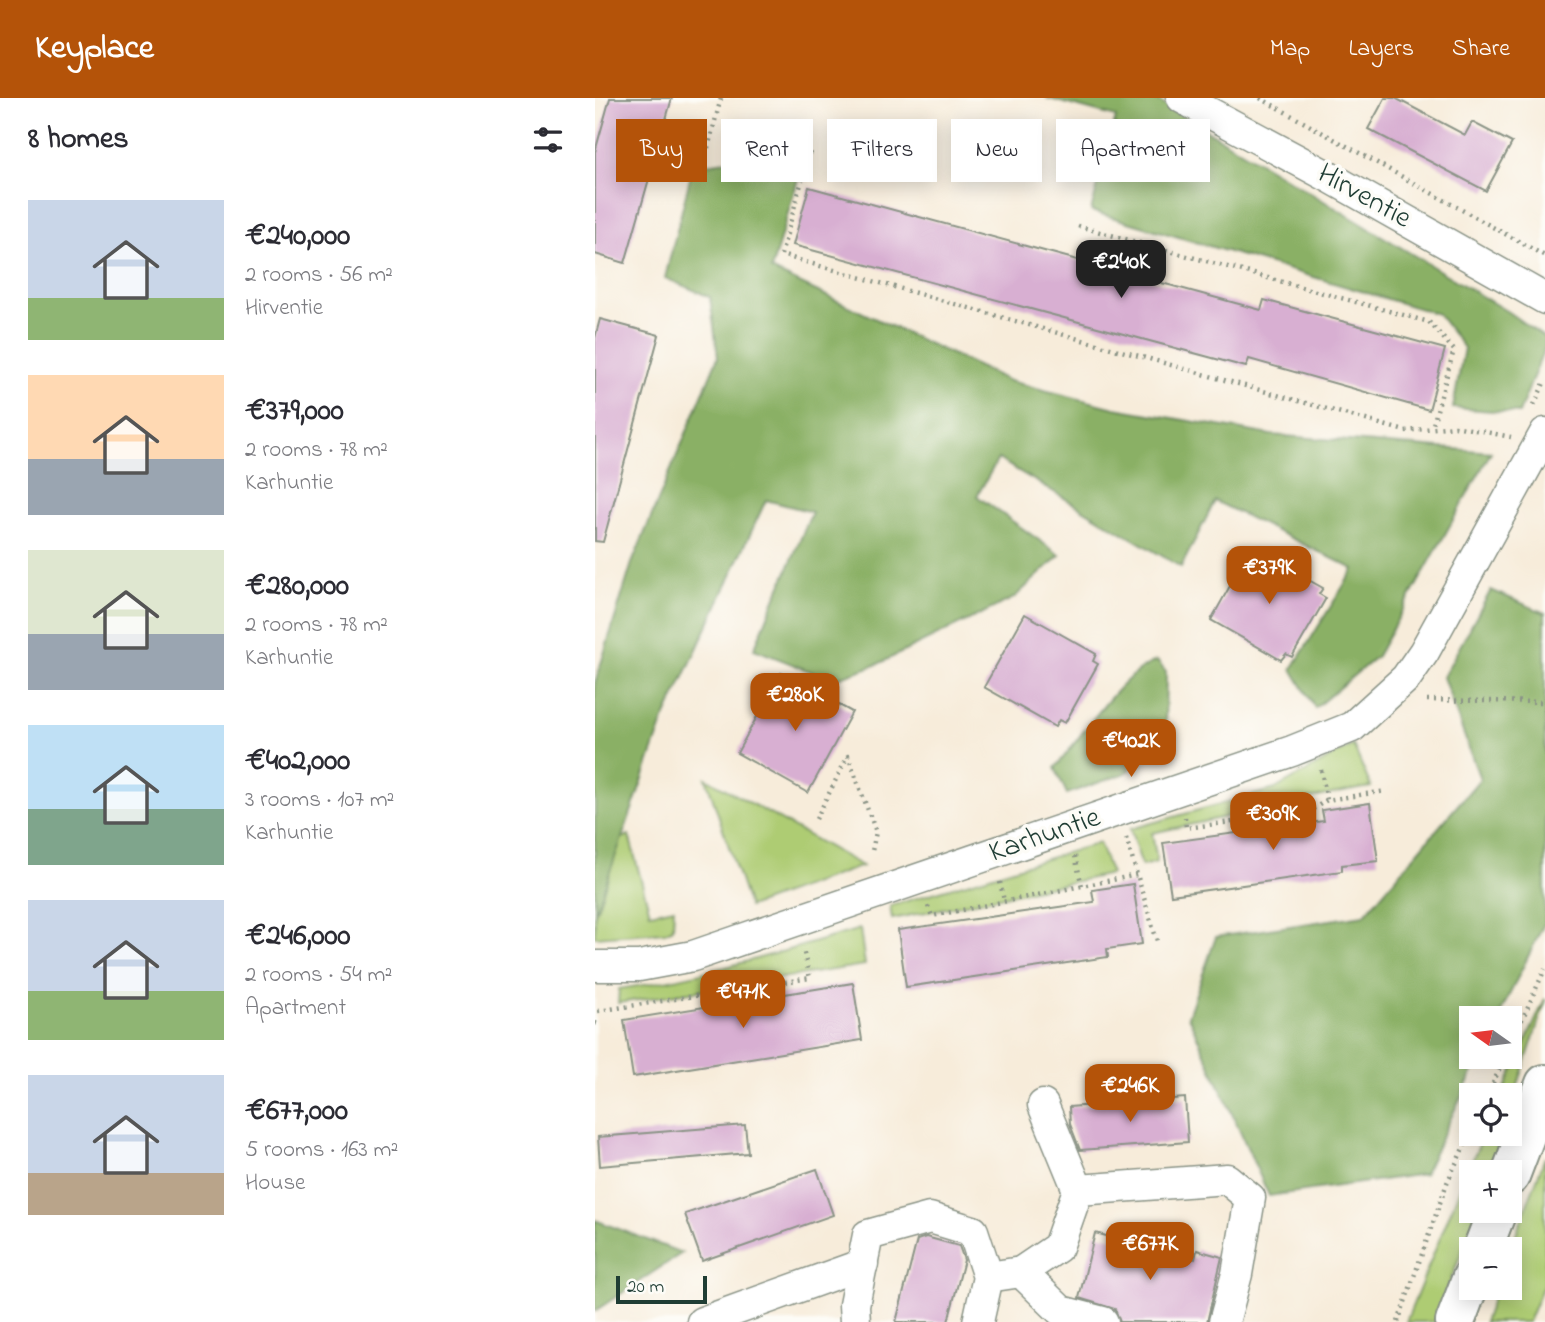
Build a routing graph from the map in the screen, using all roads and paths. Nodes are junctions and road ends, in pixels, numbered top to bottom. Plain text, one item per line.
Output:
1 (721, 98) edge
2 (1182, 98) edge
3 (1260, 98) edge
4 (708, 148) dead end
5 (802, 182) edge
6 (1078, 226) dead end
7 (1545, 256) edge
8 (1545, 299) edge
9 (1545, 381) edge
10 (1431, 428) junction
11 (1534, 438) edge
12 (1380, 702) junction
13 (1545, 702) edge
14 (1182, 789) junction
15 (1386, 791) dead end
16 (1117, 811) junction
17 (816, 819) dead end
18 (872, 851) dead end
19 (1137, 875) junction
20 (919, 879) junction
21 (796, 920) junction
22 (1157, 941) dead end
23 (595, 966) edge
24 (1545, 969) edge
25 (598, 1011) dead end
26 (1523, 1017) edge
27 (1545, 1084) edge
28 (1043, 1105) dead end
29 (1464, 1146) edge
30 (1516, 1160) edge
31 (1078, 1190) junction
32 (863, 1264) junction
33 (1021, 1272) junction
34 (988, 1277) junction
35 (1464, 1300) edge
36 (702, 1322) edge
37 (855, 1322) edge
38 (978, 1322) edge
39 (1103, 1322) edge
40 (1224, 1322) edge
41 (1398, 1322) edge
42 (1455, 1322) edge

1 - 4 path
2 - 8 street, Hirventie
3 - 7 path
5 - 10 path
6 - 10 path
9 - 11 path
10 - 11 path
11 - 12 street, Karhuntie
12 - 13 path
12 - 14 street, Karhuntie
14 - 15 path
14 - 16 street, Karhuntie
16 - 19 path
16 - 20 street, Karhuntie
17 - 18 path
19 - 20 path
19 - 22 path
20 - 21 street, Karhuntie
21 - 23 street, Karhuntie
21 - 25 path
24 - 26 path
27 - 30 main road
28 - 31 street
29 - 41 path
31 - 33 street
31 - 40 street
32 - 34 street
32 - 36 street
32 - 37 street
33 - 34 street
33 - 39 street
34 - 38 street
35 - 42 main road

